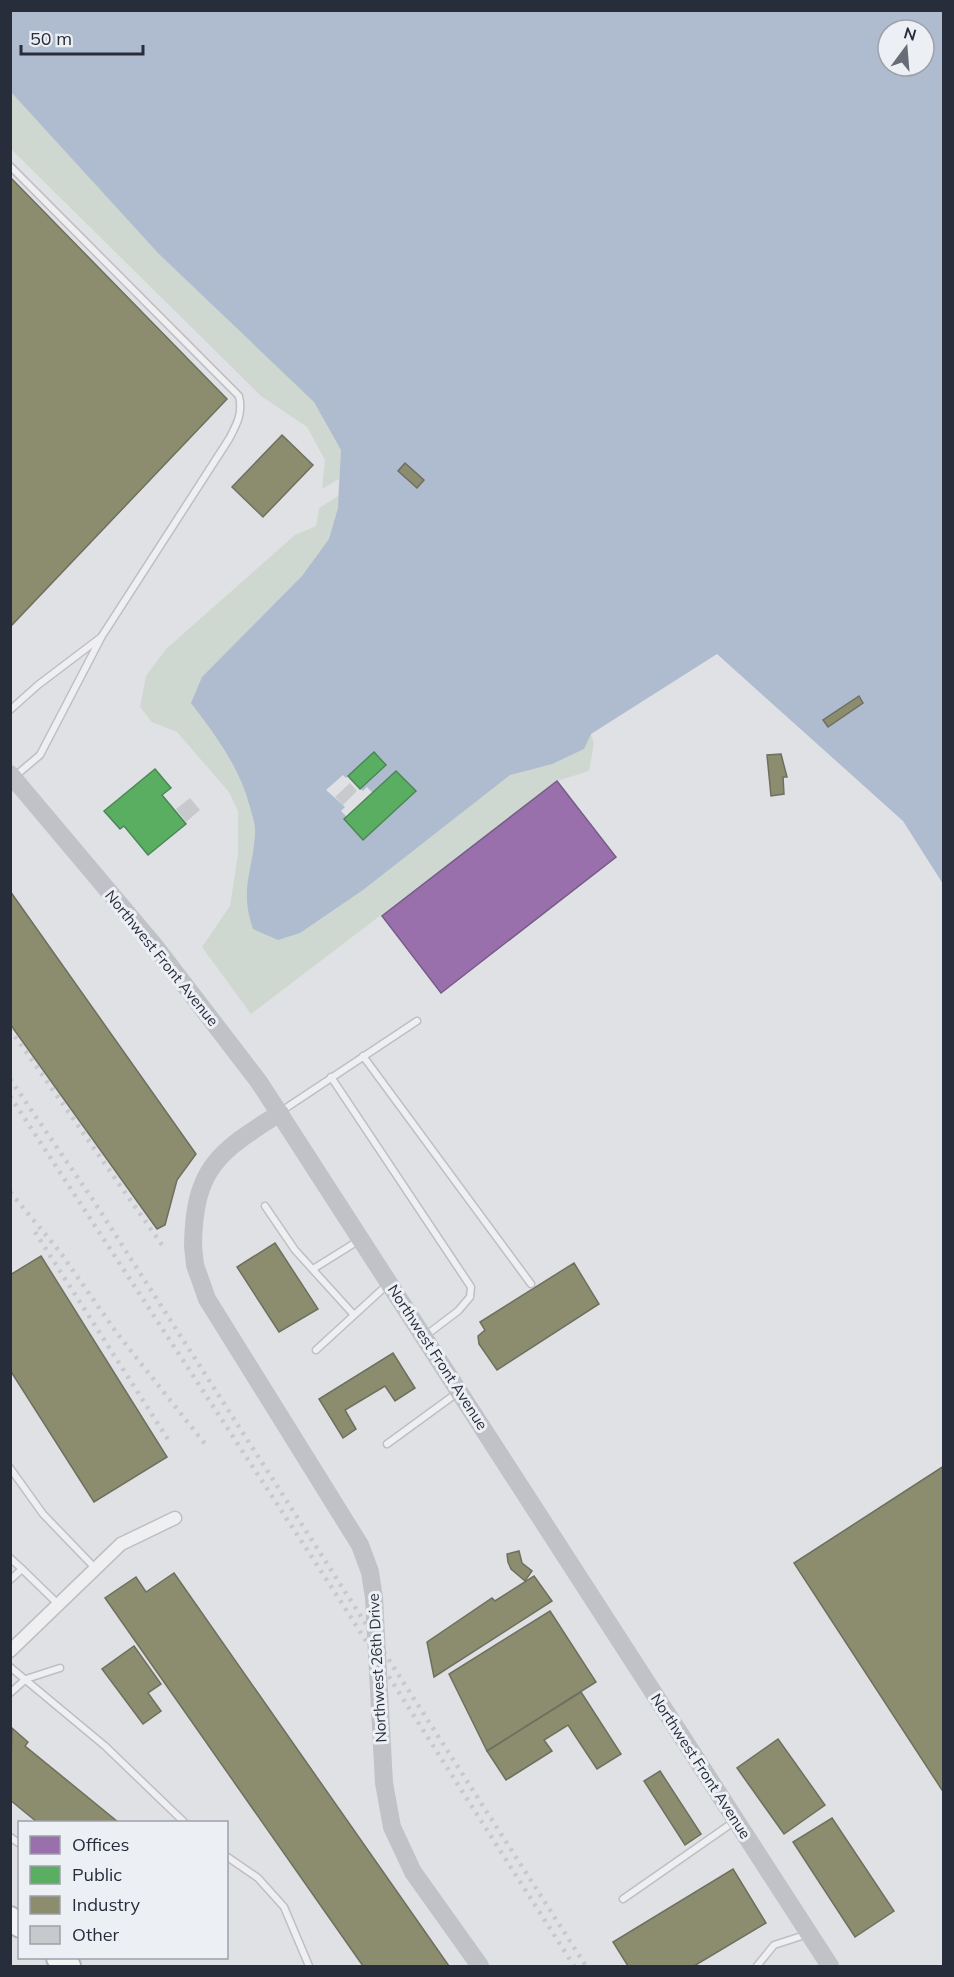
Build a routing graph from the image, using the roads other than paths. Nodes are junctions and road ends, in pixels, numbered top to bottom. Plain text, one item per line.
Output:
1 (10, 166) edge
2 (102, 636) junction
3 (10, 710) edge
4 (12, 776) edge
5 (417, 1021) dead end
6 (363, 1056) junction
7 (331, 1077) junction
8 (280, 1113) junction
9 (265, 1206) dead end
10 (362, 1239) junction
11 (313, 1269) junction
12 (390, 1282) junction
13 (531, 1284) dead end
14 (354, 1315) junction
15 (425, 1336) junction
16 (316, 1350) dead end
17 (460, 1391) junction
18 (387, 1443) dead end
19 (10, 1468) edge
20 (175, 1518) dead end
21 (10, 1558) edge
22 (95, 1568) junction
23 (22, 1569) junction
24 (10, 1580) edge
25 (58, 1604) junction
26 (10, 1651) edge
27 (10, 1667) edge
28 (60, 1668) dead end
29 (26, 1679) junction
30 (10, 1693) edge
31 (183, 1821) edge
32 (736, 1821) junction
33 (228, 1857) edge
34 (622, 1899) dead end
35 (808, 1933) junction
36 (309, 1966) edge
37 (480, 1966) edge
38 (758, 1966) edge
39 (830, 1966) edge

1 - 2 lane
2 - 3 lane
2 - 4 lane
4 - 8 main road, Northwest Front Avenue
5 - 6 lane
6 - 7 lane
6 - 13 lane
7 - 8 lane
7 - 15 lane
8 - 10 main road, Northwest Front Avenue
8 - 37 main road, Northwest 26th Drive, bridge
9 - 11 lane
10 - 11 lane
10 - 12 main road, Northwest Front Avenue
11 - 14 lane
12 - 14 lane
12 - 15 main road, Northwest Front Avenue
14 - 16 lane
15 - 17 main road, Northwest Front Avenue
17 - 18 lane
17 - 32 main road, Northwest Front Avenue
19 - 22 lane
20 - 22 street
21 - 23 lane
22 - 25 street
23 - 24 lane
23 - 25 lane
25 - 26 street
27 - 29 lane
28 - 29 lane
29 - 30 lane
29 - 31 lane
32 - 34 lane
32 - 35 main road, Northwest Front Avenue
33 - 36 lane
35 - 38 lane
35 - 39 main road, Northwest Front Avenue

